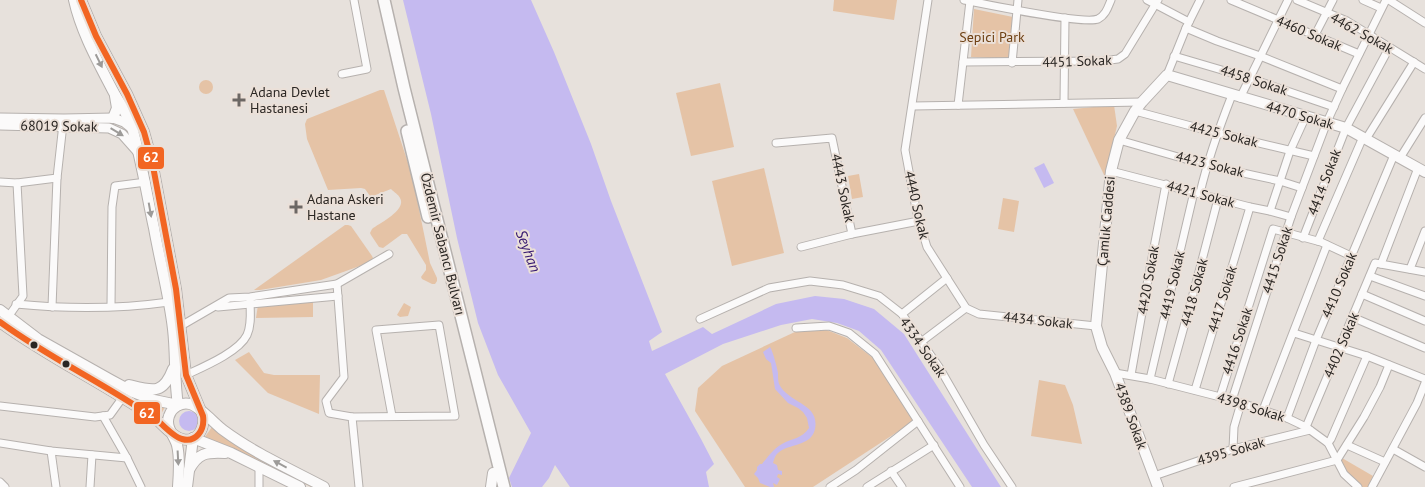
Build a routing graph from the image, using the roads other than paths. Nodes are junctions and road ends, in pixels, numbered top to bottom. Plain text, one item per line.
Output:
1 (74, 0) edge
2 (81, 0) edge
3 (354, 0) edge
4 (377, 0) edge
5 (384, 0) edge
6 (928, 0) edge
7 (1018, 0) edge
8 (1111, 0) edge
9 (1147, 0) edge
10 (1200, 0) edge
11 (1232, 0) edge
12 (1288, 0) edge
13 (1297, 0) edge
14 (1333, 0) edge
15 (1363, 0) edge
16 (1387, 0) edge
17 (967, 1) edge
18 (1157, 2) edge
19 (1381, 8) junction
20 (1016, 10) junction
21 (1326, 13) junction
22 (1065, 18) junction
23 (1277, 19) junction
24 (1424, 21) edge
25 (1187, 25) junction
26 (1368, 34) junction
27 (1315, 35) junction
28 (1390, 48) junction
29 (1359, 54) junction
30 (1174, 56) junction
31 (1260, 56) junction
32 (963, 62) junction
33 (1414, 62) junction
34 (1012, 63) junction
35 (1063, 63) junction
36 (1425, 69) edge
37 (342, 74) dead end
38 (1167, 76) junction
39 (1250, 78) junction
40 (1342, 89) junction
41 (114, 92) junction
42 (1236, 96) junction
43 (1142, 102) junction
44 (1064, 103) junction
45 (958, 105) junction
46 (913, 106) junction
47 (1334, 107) junction
48 (1135, 111) junction
49 (1306, 116) junction
50 (0, 118) edge
51 (113, 118) junction
52 (1425, 118) edge
53 (64, 122) junction
54 (1327, 122) junction
55 (0, 124) edge
56 (1346, 128) junction
57 (133, 130) junction
58 (1217, 133) junction
59 (145, 136) junction
60 (1365, 138) junction
61 (1119, 140) junction
62 (776, 143) dead end
63 (1290, 150) junction
64 (1314, 156) junction
65 (1398, 157) junction
66 (144, 158) junction
67 (1206, 164) junction
68 (1421, 170) edge
69 (1111, 171) junction
70 (57, 178) junction
71 (1280, 181) junction
72 (0, 182) edge
73 (17, 182) junction
74 (146, 182) junction
75 (1166, 184) junction
76 (1302, 188) junction
77 (1197, 192) junction
78 (1218, 199) junction
79 (1250, 207) junction
80 (1270, 211) junction
81 (1291, 217) junction
82 (919, 221) junction
83 (1425, 231) edge
84 (1286, 233) junction
85 (852, 234) junction
86 (1303, 238) junction
87 (1318, 241) junction
88 (1327, 245) junction
89 (801, 247) dead end
90 (389, 254) dead end
91 (1351, 256) junction
92 (1378, 263) junction
93 (1410, 269) junction
94 (1425, 272) edge
95 (1370, 276) junction
96 (947, 278) junction
97 (337, 284) junction
98 (1362, 294) junction
99 (338, 296) junction
100 (1425, 296) edge
101 (250, 301) junction
102 (169, 302) junction
103 (16, 304) junction
104 (111, 306) junction
105 (52, 307) junction
106 (966, 308) junction
107 (0, 310) edge
108 (902, 314) junction
109 (1352, 317) junction
110 (4, 319) edge
111 (700, 319) dead end
112 (1425, 321) edge
113 (1096, 326) junction
114 (177, 328) junction
115 (796, 328) dead end
116 (1294, 333) junction
117 (1316, 340) junction
118 (922, 342) junction
119 (1102, 347) joint
120 (1339, 348) junction
121 (1425, 348) edge
122 (1366, 356) junction
123 (175, 363) junction
124 (1389, 365) junction
125 (1115, 373) junction
126 (186, 375) junction
127 (1131, 376) junction
128 (1150, 379) junction
129 (111, 380) junction
130 (1425, 381) edge
131 (1168, 384) junction
132 (1195, 390) junction
133 (123, 397) junction
134 (1220, 397) junction
135 (1232, 400) junction
136 (1422, 401) edge
137 (1241, 403) junction
138 (178, 405) junction
139 (0, 406) edge
140 (1263, 410) junction
141 (200, 411) junction
142 (103, 416) junction
143 (392, 416) junction
144 (352, 417) junction
145 (1287, 418) junction
146 (918, 421) junction
147 (1308, 429) junction
148 (170, 431) junction
149 (194, 438) junction
150 (0, 442) edge
151 (1328, 443) junction
152 (934, 445) junction
153 (1347, 445) junction
154 (1233, 448) junction
155 (1393, 448) junction
156 (51, 452) junction
157 (231, 453) junction
158 (92, 455) junction
159 (127, 458) junction
160 (1337, 460) junction
161 (1385, 462) junction
162 (259, 467) junction
163 (1425, 467) edge
164 (189, 470) junction
165 (892, 471) junction
166 (1154, 476) junction
167 (498, 481) edge
168 (0, 482) edge
169 (1355, 486) edge
170 (5, 487) edge
171 (56, 487) edge
172 (90, 487) edge
173 (141, 487) edge
174 (187, 487) edge
175 (259, 487) edge
176 (300, 487) edge
177 (324, 487) edge
178 (359, 487) edge
179 (491, 487) edge
180 (830, 487) edge
181 (867, 487) edge
182 (902, 487) edge
183 (960, 487) edge
184 (1012, 487) edge
185 (1158, 487) edge
186 (1234, 487) edge
187 (1374, 487) edge

1 -> 41 main road
2 - 59 main road
3 - 37 street
4 - 167 main road, Özdemir Sabancı Bulvarı
5 - 167 main road, Özdemir Sabancı Bulvarı
6 - 46 street, 4440 Sokak
7 - 20 street
8 - 22 street
9 - 18 street
10 - 25 street, Çamlık Caddesi
11 - 23 street, 4460 Sokak
12 - 23 street, 4419 Sokak
13 - 21 street, 4462 Sokak
14 - 21 street
15 - 19 street
16 - 19 street, 4415 Sokak
16 - 24 street
17 - 20 street
17 - 32 street
18 - 25 street
18 - 35 street, 4451 Sokak
19 - 26 street, 4415 Sokak
20 - 22 street
20 - 34 street
21 - 26 street, 4462 Sokak
21 - 27 street
22 - 35 street
23 - 27 street, 4460 Sokak
23 - 31 street, 4419 Sokak
25 - 30 street, Çamlık Caddesi
25 - 31 street
26 - 28 street, 4462 Sokak
26 - 29 street, 4415 Sokak
27 - 29 street, 4460 Sokak
28 - 33 street, 4462 Sokak
28 - 56 street, 4414 Sokak
29 - 40 street, 4415 Sokak
30 - 38 street, Çamlık Caddesi
30 - 39 street, 4458 Sokak
31 - 39 street, 4419 Sokak
31 - 40 street
32 - 34 street, 4451 Sokak
32 - 45 street
33 - 36 street, 4462 Sokak
33 - 60 street
34 - 35 street, 4451 Sokak
35 - 44 street
38 - 42 main road, 4470 Sokak
38 - 43 main road, Çamlık Caddesi
39 - 42 street, 4419 Sokak
39 - 47 street, 4458 Sokak
40 - 47 street, 4415 Sokak
41 - 51 main road
41 - 57 main road
42 - 49 main road, 4470 Sokak
42 - 58 street, 4419 Sokak
43 - 44 street
43 - 48 main road, Çamlık Caddesi
44 - 45 street
45 - 46 street
46 - 82 street, 4440 Sokak
47 - 54 street, 4415 Sokak
48 - 58 street, 4425 Sokak
48 - 61 main road, Çamlık Caddesi
49 - 54 main road, 4470 Sokak
49 - 63 street
50 - 53 street, 68019 Sokak
51 - 53 street, 68019 Sokak
51 - 57 street, 68019 Sokak
52 - 65 street, 4410 Sokak
53 - 55 street, 68019 Sokak
53 -> 66 street, 68019 Sokak
53 - 70 street
54 - 56 main road, 4470 Sokak
54 - 64 street, 4415 Sokak
56 - 60 main road, 4470 Sokak
56 - 86 street, 4414 Sokak
57 - 59 street, 68019 Sokak
57 - 66 main road
58 - 63 street, 4425 Sokak
58 - 67 street, 4419 Sokak
59 - 66 main road
60 - 65 main road, 4470 Sokak
60 - 87 street
61 - 67 street, 4423 Sokak
61 - 69 main road, Çamlık Caddesi
62 - 85 street, 4443 Sokak
63 - 64 street, 4425 Sokak
63 - 71 street
64 - 76 street, 4415 Sokak
65 - 68 main road, 4470 Sokak
65 - 91 street, 4410 Sokak
66 - 74 main road
66 - 114 main road
67 - 71 street, 4423 Sokak
67 - 77 street, 4419 Sokak
68 - 92 street, 4402 Sokak
69 - 75 street, 4421 Sokak
69 - 113 main road, Çamlık Caddesi
70 - 73 street
70 - 105 street
71 - 76 street, 4423 Sokak
71 - 80 street
72 - 73 street
73 - 103 street
74 -> 102 main road
74 - 104 street
75 - 77 street, 4421 Sokak
75 - 127 street, 4420 Sokak
76 - 81 street, 4415 Sokak
77 - 78 street, 4421 Sokak
77 - 128 street, 4419 Sokak
78 - 79 street, 4421 Sokak
78 - 131 street, 4418 Sokak
79 - 80 street, 4421 Sokak
79 - 132 street, 4417 Sokak
80 - 81 street, 4421 Sokak
81 - 84 street, 4415 Sokak
82 - 85 street
82 - 96 street, 4440 Sokak
83 - 93 street
84 - 86 street
84 - 134 street, 4416 Sokak
84 - 135 street, 4415 Sokak
85 - 89 street
86 - 87 street
87 - 88 street
88 - 91 street
88 - 116 street
90 - 97 street
91 - 117 street, 4410 Sokak
92 - 93 street
92 - 95 street, 4402 Sokak
93 - 94 street
95 - 98 street, 4402 Sokak
95 - 100 street
96 - 106 street, 4440 Sokak
96 - 108 street
97 - 99 street
97 - 101 street
98 - 109 street, 4402 Sokak
98 - 112 street
99 - 101 street
99 - 144 street
101 - 114 street
101 - 126 street
102 - 104 street
102 - 114 main road
103 - 105 street
103 - 110 street
104 - 105 street
106 - 113 street, 4434 Sokak
106 - 118 street
107 - 110 main road
108 - 111 street, 4334 Sokak
108 - 118 street, 4334 Sokak
109 - 120 street, 4402 Sokak
109 - 121 street
110 - 129 main road
110 - 133 main road
113 - 119 main road, Çamlık Caddesi
114 - 123 main road
114 - 126 main road
115 - 146 street
116 - 117 street
116 - 140 street
117 - 120 street
117 - 145 street, 4410 Sokak
118 - 184 street, 4334 Sokak
119 - 125 main road, 4389 Sokak
120 - 122 street
120 - 147 street, 4402 Sokak
122 - 124 street
122 - 151 street
123 - 129 main road
123 - 138 main road
124 - 130 street
124 - 153 street
125 - 127 street, 4398 Sokak
125 - 166 main road, 4389 Sokak
126 - 141 main road
127 - 128 street, 4398 Sokak
128 - 131 street, 4398 Sokak
129 - 138 main road
130 - 136 street
131 - 132 street, 4398 Sokak
132 - 134 street, 4398 Sokak
133 - 142 street
133 - 148 main road
134 - 135 street, 4398 Sokak
135 - 137 street, 4398 Sokak
136 - 155 street
137 - 140 street, 4398 Sokak
137 - 154 street
138 - 141 main road
138 - 148 main road
139 - 142 street
140 - 145 street, 4398 Sokak
141 - 149 main road
177 -> 141 main road
142 - 159 street
143 - 143 street
143 - 144 street
144 - 178 street
145 - 147 street, 4398 Sokak
146 - 152 street
146 - 180 street
147 - 151 street, 4398 Sokak
147 - 154 street, 4395 Sokak
148 - 149 main road
148 -> 174 main road
149 - 157 main road
149 - 164 main road
150 - 156 street
151 - 160 street, 4398 Sokak
152 - 165 street
152 - 183 street
153 - 160 street
153 - 161 street
154 - 166 street, 4395 Sokak
155 - 161 street
155 - 163 street
156 - 158 street
156 - 171 street
157 - 162 main road
157 - 164 main road
158 - 159 street
158 - 172 street
159 - 173 street
160 - 169 street, 4398 Sokak
160 - 186 street
161 - 187 street
162 - 175 street
162 - 176 main road
164 - 174 main road
165 - 181 street
165 - 182 street
166 - 185 main road, 4389 Sokak
167 - 179 main road
168 - 170 street

